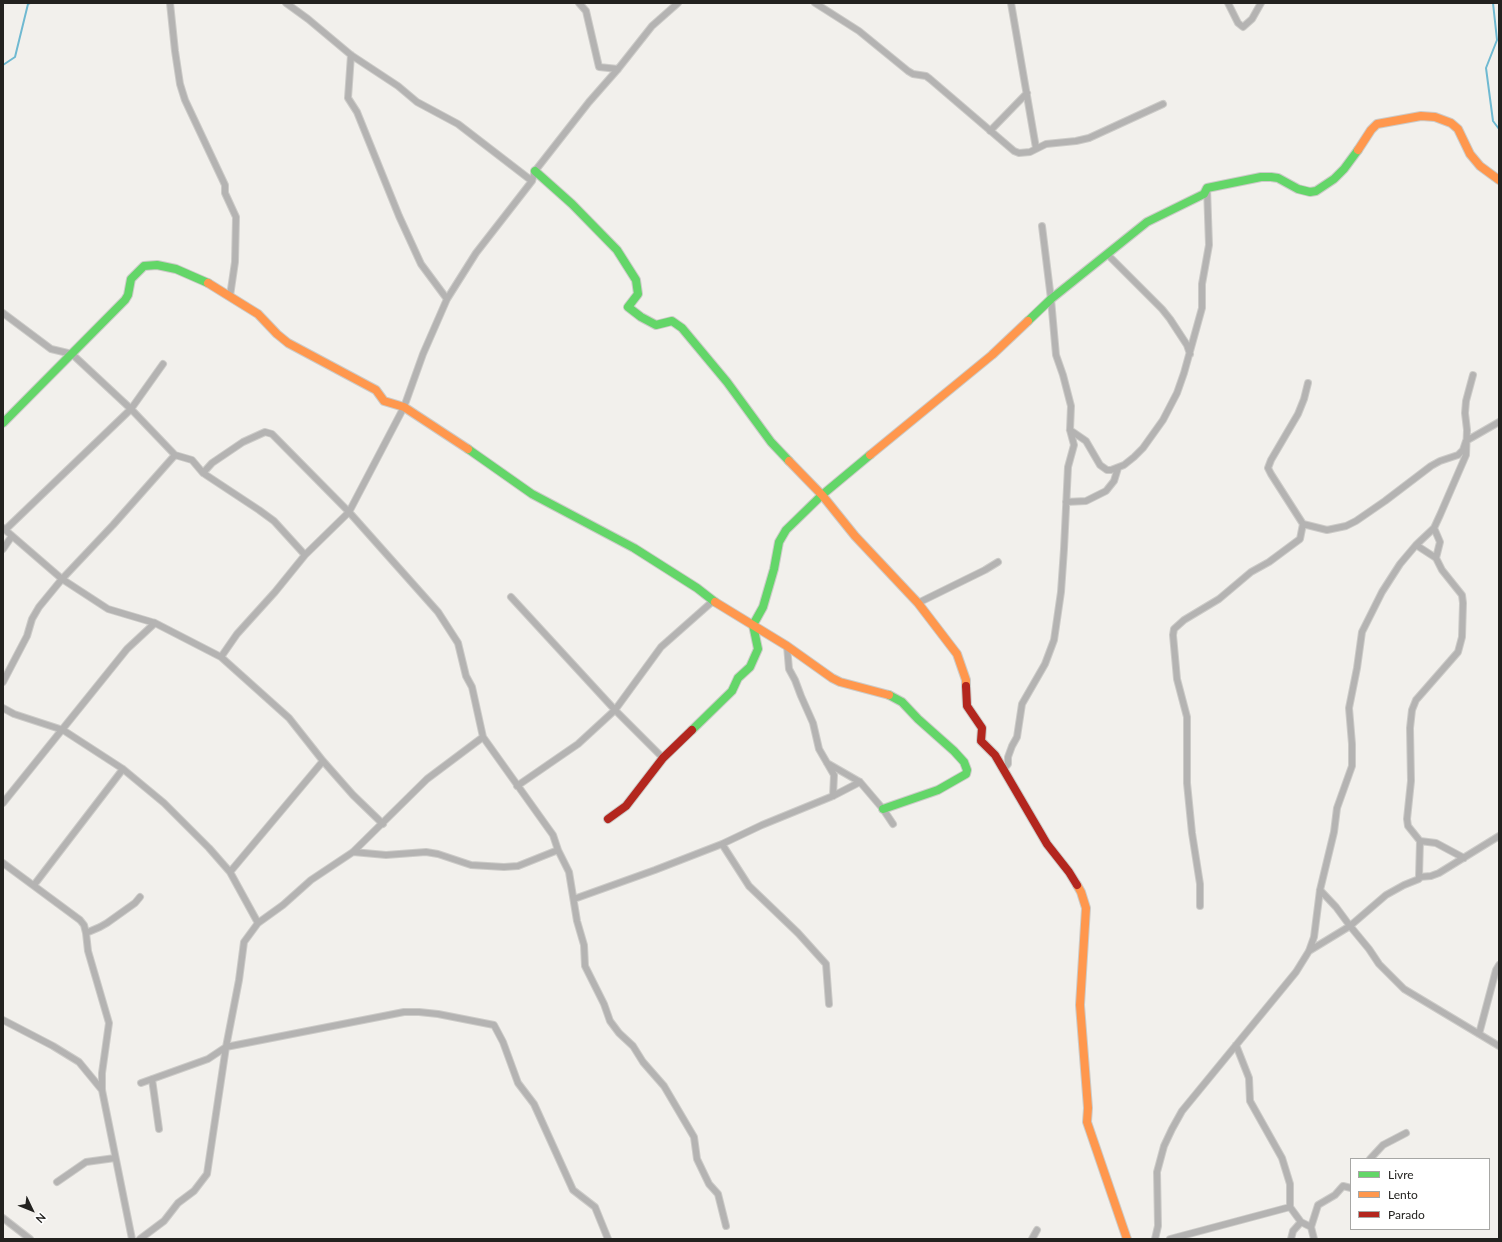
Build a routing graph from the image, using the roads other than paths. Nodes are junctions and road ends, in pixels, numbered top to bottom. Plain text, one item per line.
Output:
1 (170, 3) edge
2 (286, 3) edge
3 (579, 3) edge
4 (678, 3) edge
5 (815, 3) edge
6 (1011, 3) edge
7 (1228, 3) edge
8 (1261, 3) edge
9 (351, 55) junction
10 (618, 69) junction
11 (1028, 93) junction
12 (1163, 104) dead end
13 (990, 131) junction
14 (1036, 148) junction
15 (535, 171) junction
16 (532, 180) junction
17 (1499, 180) edge
18 (1207, 188) junction
19 (1042, 226) dead end
20 (1107, 254) junction
21 (230, 296) junction
22 (447, 299) junction
23 (1051, 300) junction
24 (3, 312) edge
25 (72, 354) junction
26 (1190, 354) junction
27 (163, 364) dead end
28 (1473, 375) dead end
29 (1308, 382) dead end
30 (404, 408) junction
31 (131, 409) junction
32 (1499, 422) edge
33 (3, 423) edge
34 (1070, 430) junction
35 (1466, 441) junction
36 (175, 455) junction
37 (1118, 468) junction
38 (203, 473) junction
39 (822, 494) junction
40 (1066, 502) junction
41 (349, 512) junction
42 (1302, 524) junction
43 (1434, 528) junction
44 (4, 529) edge
45 (12, 536) junction
46 (1416, 545) junction
47 (3, 549) edge
48 (305, 555) junction
49 (1436, 558) junction
50 (998, 562) dead end
51 (62, 579) junction
52 (511, 597) dead end
53 (713, 601) junction
54 (918, 603) junction
55 (155, 623) junction
56 (753, 625) junction
57 (787, 646) junction
58 (221, 657) junction
59 (3, 682) edge
60 (3, 708) edge
61 (615, 710) junction
62 (63, 730) junction
63 (483, 737) junction
64 (663, 758) junction
65 (323, 761) junction
66 (826, 762) junction
67 (123, 769) junction
68 (1004, 769) junction
69 (860, 782) junction
70 (517, 786) junction
71 (833, 796) junction
72 (3, 803) edge
73 (883, 808) junction
74 (608, 820) dead end
75 (383, 824) junction
76 (893, 824) dead end
77 (1499, 836) edge
78 (1420, 841) junction
79 (722, 844) junction
80 (558, 850) junction
81 (353, 852) junction
82 (1464, 858) junction
83 (3, 863) edge
84 (230, 872) junction
85 (1419, 878) junction
86 (34, 885) junction
87 (1320, 890) junction
88 (140, 897) dead end
89 (574, 899) junction
90 (1200, 906) dead end
91 (258, 923) junction
92 (1350, 926) junction
93 (86, 933) junction
94 (1309, 951) junction
95 (1499, 965) edge
96 (829, 1004) dead end
97 (3, 1020) edge
98 (1479, 1034) junction
99 (1236, 1045) junction
100 (1499, 1046) edge
101 (226, 1047) junction
102 (152, 1079) junction
103 (141, 1083) dead end
104 (102, 1090) junction
105 (159, 1129) dead end
106 (1406, 1134) dead end
107 (115, 1158) junction
108 (1371, 1158) edge
109 (56, 1182) dead end
110 (1350, 1188) edge
111 (1290, 1207) junction
112 (3, 1218) edge
113 (1301, 1222) junction
114 (726, 1226) dead end
115 (1311, 1227) junction
116 (1037, 1230) dead end
117 (30, 1239) edge
118 (132, 1239) edge
119 (140, 1239) edge
120 (608, 1239) edge
121 (1032, 1239) edge
122 (1127, 1239) edge
123 (1156, 1239) edge
124 (1170, 1239) edge
125 (1291, 1239) edge
126 (1314, 1239) edge

1 - 21 street
2 - 9 street
3 - 10 street
4 - 10 street
5 - 13 street
6 - 11 street
7 - 8 street
9 - 16 street
9 - 22 street
10 - 15 street
11 - 13 street
11 - 14 street
12 - 14 street
13 - 14 street
15 - 16 street
15 - 39 street
16 - 22 street
17 - 18 street
18 - 20 street
18 - 26 street
19 - 23 street
20 - 23 street
20 - 26 street
21 - 25 street
21 - 30 street
22 - 30 street
23 - 34 street
23 - 39 street
24 - 25 street
25 - 31 street
25 - 33 street
26 - 37 street
27 - 31 street
28 - 35 street
29 - 42 street
30 - 41 street
30 - 53 street
31 - 36 street
31 - 44 street
32 - 35 street
34 - 37 street
34 - 40 street
35 - 42 street
35 - 43 street
36 - 38 street
36 - 51 street
37 - 40 street
38 - 41 street
38 - 48 street
39 - 54 street
39 - 56 street
40 - 68 street
41 - 48 street
41 - 63 street
42 - 90 street
43 - 46 street
43 - 49 street
44 - 45 street
45 - 47 street
45 - 51 street
46 - 49 street
46 - 87 street
48 - 58 street
49 - 78 street
50 - 54 street
51 - 55 street
51 - 59 street
52 - 61 street
53 - 56 street
53 - 61 street
54 - 68 street
55 - 58 street
55 - 62 street
56 - 57 street
56 - 64 street
57 - 66 street
57 - 73 street
58 - 65 street
60 - 62 street
61 - 64 street
61 - 70 street
62 - 67 street
62 - 72 street
63 - 70 street
63 - 75 street
64 - 74 street
65 - 75 street
65 - 84 street
66 - 69 street
66 - 71 street
67 - 84 street
67 - 86 street
68 - 122 street
69 - 71 street
69 - 73 street
70 - 80 street
71 - 79 street
73 - 76 street
75 - 81 street
77 - 82 street
78 - 82 street
78 - 85 street
79 - 89 street
79 - 96 street
80 - 81 street
80 - 89 street
81 - 91 street
82 - 85 street
83 - 86 street
84 - 91 street
85 - 92 street
86 - 93 street
87 - 92 street
87 - 94 street
88 - 93 street
89 - 114 street
91 - 101 street
92 - 94 street
92 - 98 street
93 - 104 street
94 - 99 street
95 - 98 street
97 - 104 street
98 - 100 street
99 - 111 street
99 - 123 street
101 - 102 street
101 - 119 street
101 - 120 street
102 - 103 street
102 - 105 street
104 - 107 street
106 - 108 street
107 - 109 street
107 - 118 street
110 - 115 street
111 - 113 street
111 - 124 street
112 - 117 street
113 - 115 street
113 - 125 street
115 - 126 street
116 - 121 street

